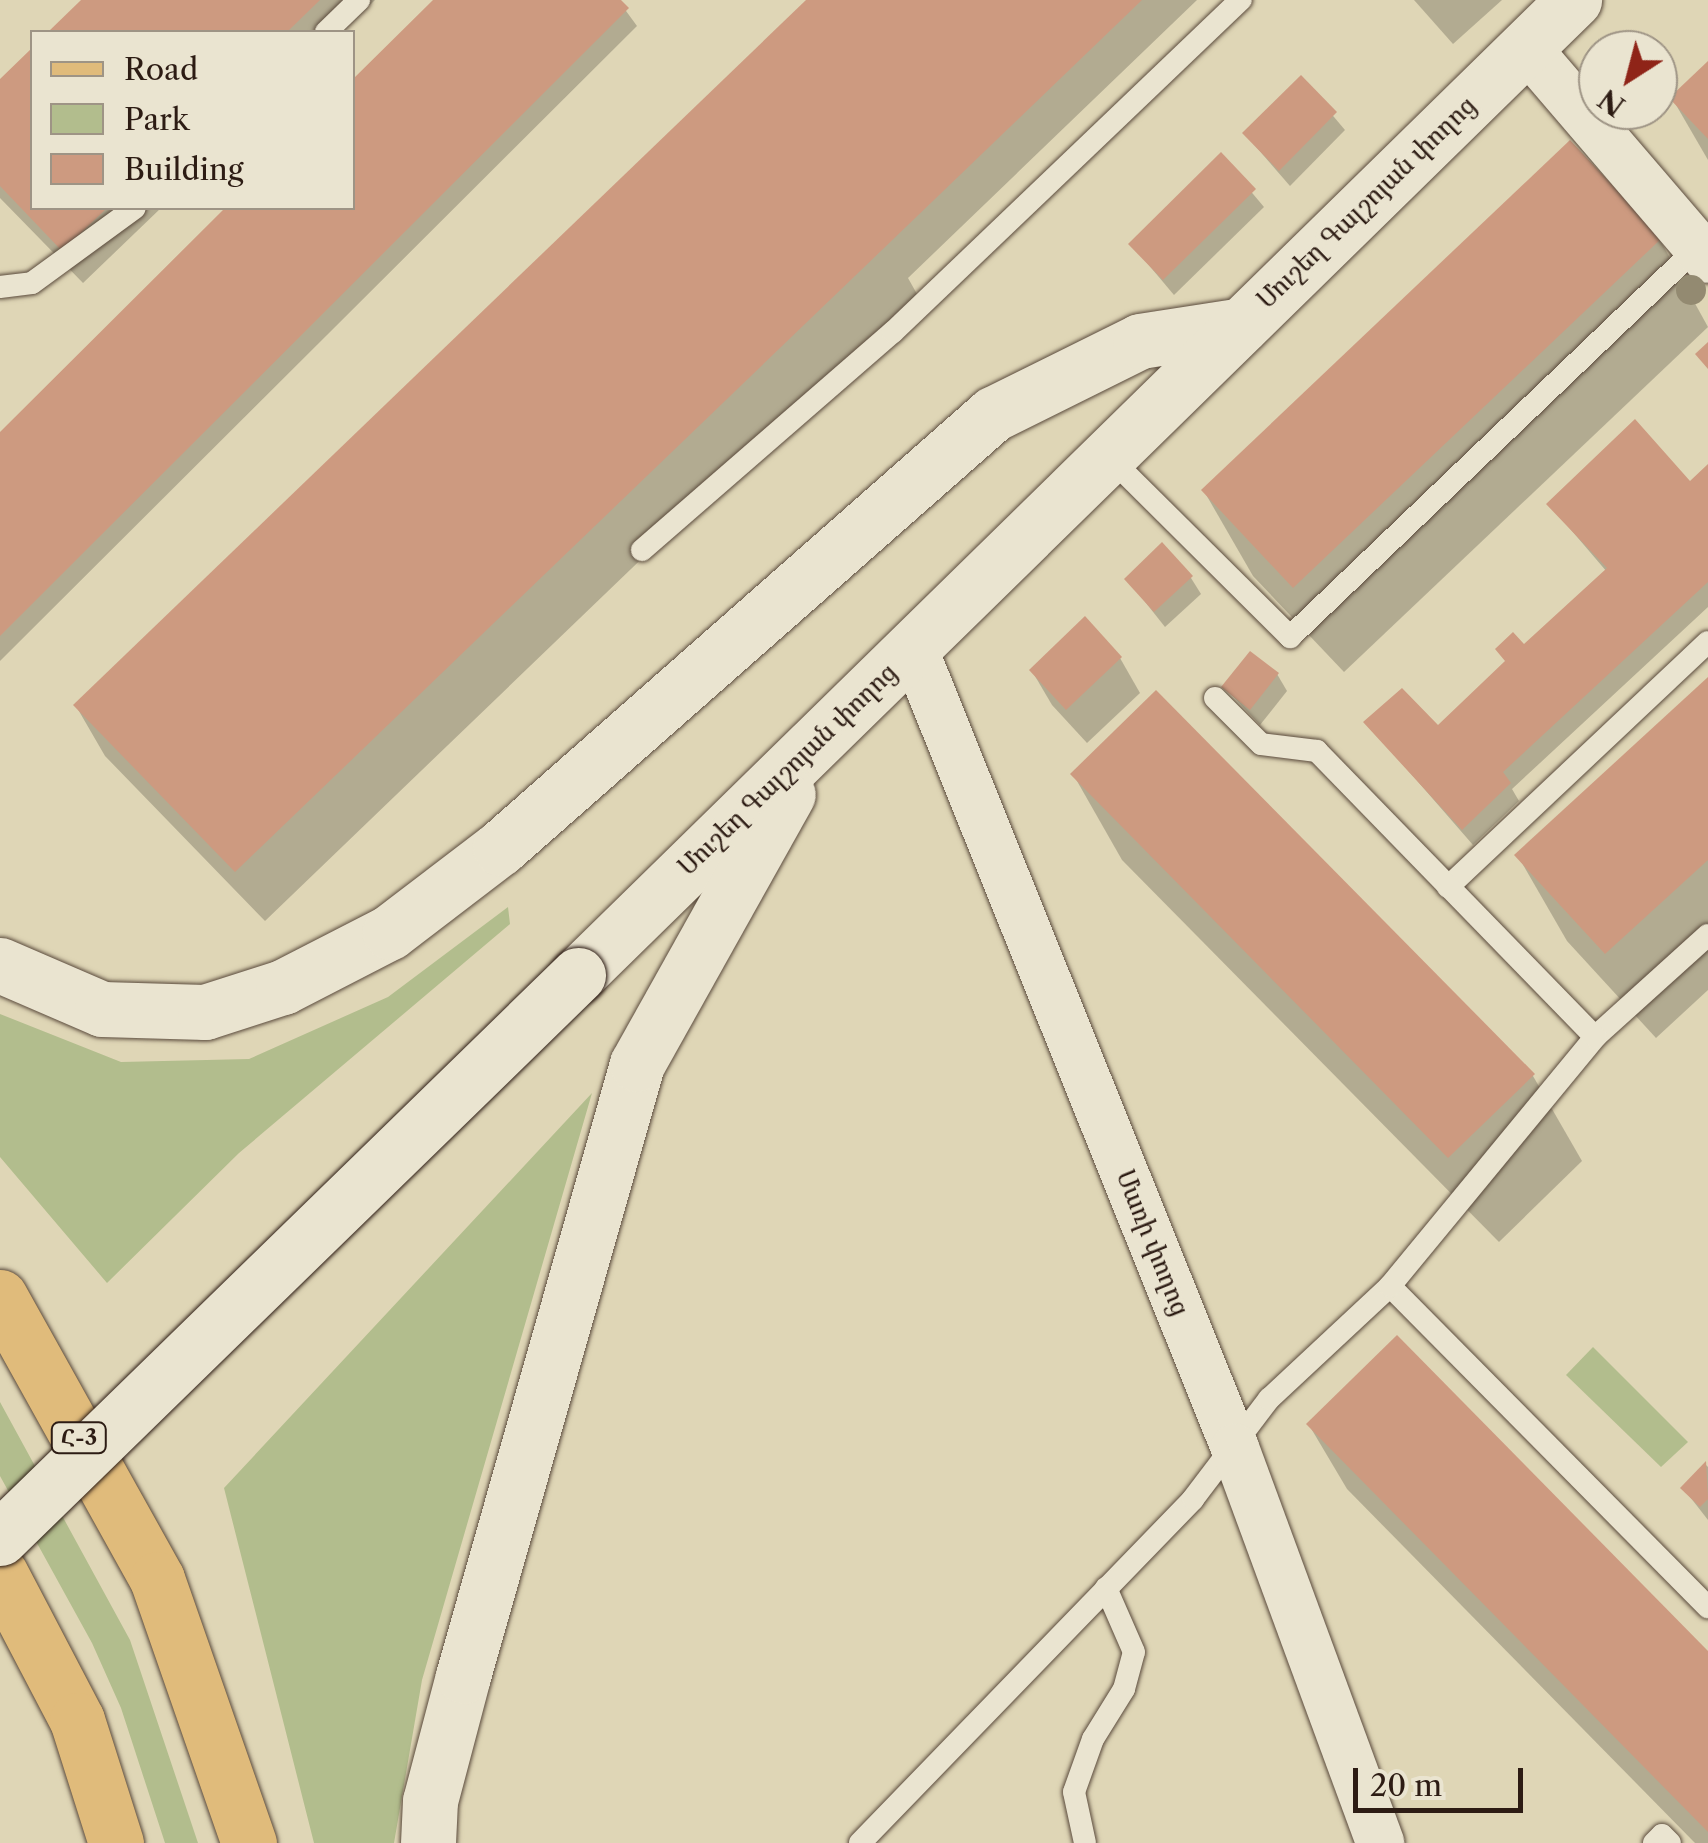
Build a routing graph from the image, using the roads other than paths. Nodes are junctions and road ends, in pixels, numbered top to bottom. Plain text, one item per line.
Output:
1 (359, 0) edge
2 (1241, 0) edge
3 (1574, 0) edge
4 (328, 30) edge
5 (1526, 47) junction
6 (132, 210) edge
7 (1705, 248) edge
8 (0, 287) edge
9 (1242, 326) junction
10 (1108, 456) junction
11 (642, 550) dead end
12 (1708, 642) edge
13 (913, 647) junction
14 (1215, 698) dead end
15 (818, 741) junction
16 (1448, 887) junction
17 (1708, 935) edge
18 (0, 966) edge
19 (1596, 1037) junction
20 (1390, 1286) junction
21 (0, 1297) edge
22 (1235, 1448) junction
23 (0, 1538) edge
24 (0, 1573) edge
25 (1106, 1588) junction
26 (1708, 1607) edge
27 (116, 1843) edge
28 (249, 1843) edge
29 (428, 1843) edge
30 (860, 1843) edge
31 (1085, 1843) edge
32 (1380, 1843) edge
33 (1654, 1843) edge
34 (1670, 1843) edge

1 - 4 lane
2 - 11 lane
3 - 5 main road, Մուշեղ Գալշոյան փողոց
5 - 7 street
5 - 9 main road, Մուշեղ Գալշոյան փողոց
6 - 8 lane
7 - 10 lane
9 - 10 main road, Մուշեղ Գալշոյան փողոց
9 - 18 main road
10 - 13 main road, Մուշեղ Գալշոյան փողոց
12 - 16 lane
13 - 15 main road, Մուշեղ Գալշոյան փողոց
13 - 22 street, Մառի փողոց
14 - 16 lane
15 - 23 main road, Մուշեղ Գալշոյան փողոց, bridge
15 - 29 main road
16 - 19 lane
17 - 19 lane
19 - 20 lane
20 - 22 lane
20 - 26 lane
21 - 28 main road, Հ-3
22 - 25 lane
22 - 32 street, Մառի փողոց
24 - 27 main road
25 - 30 lane
25 - 31 lane
33 - 34 lane

